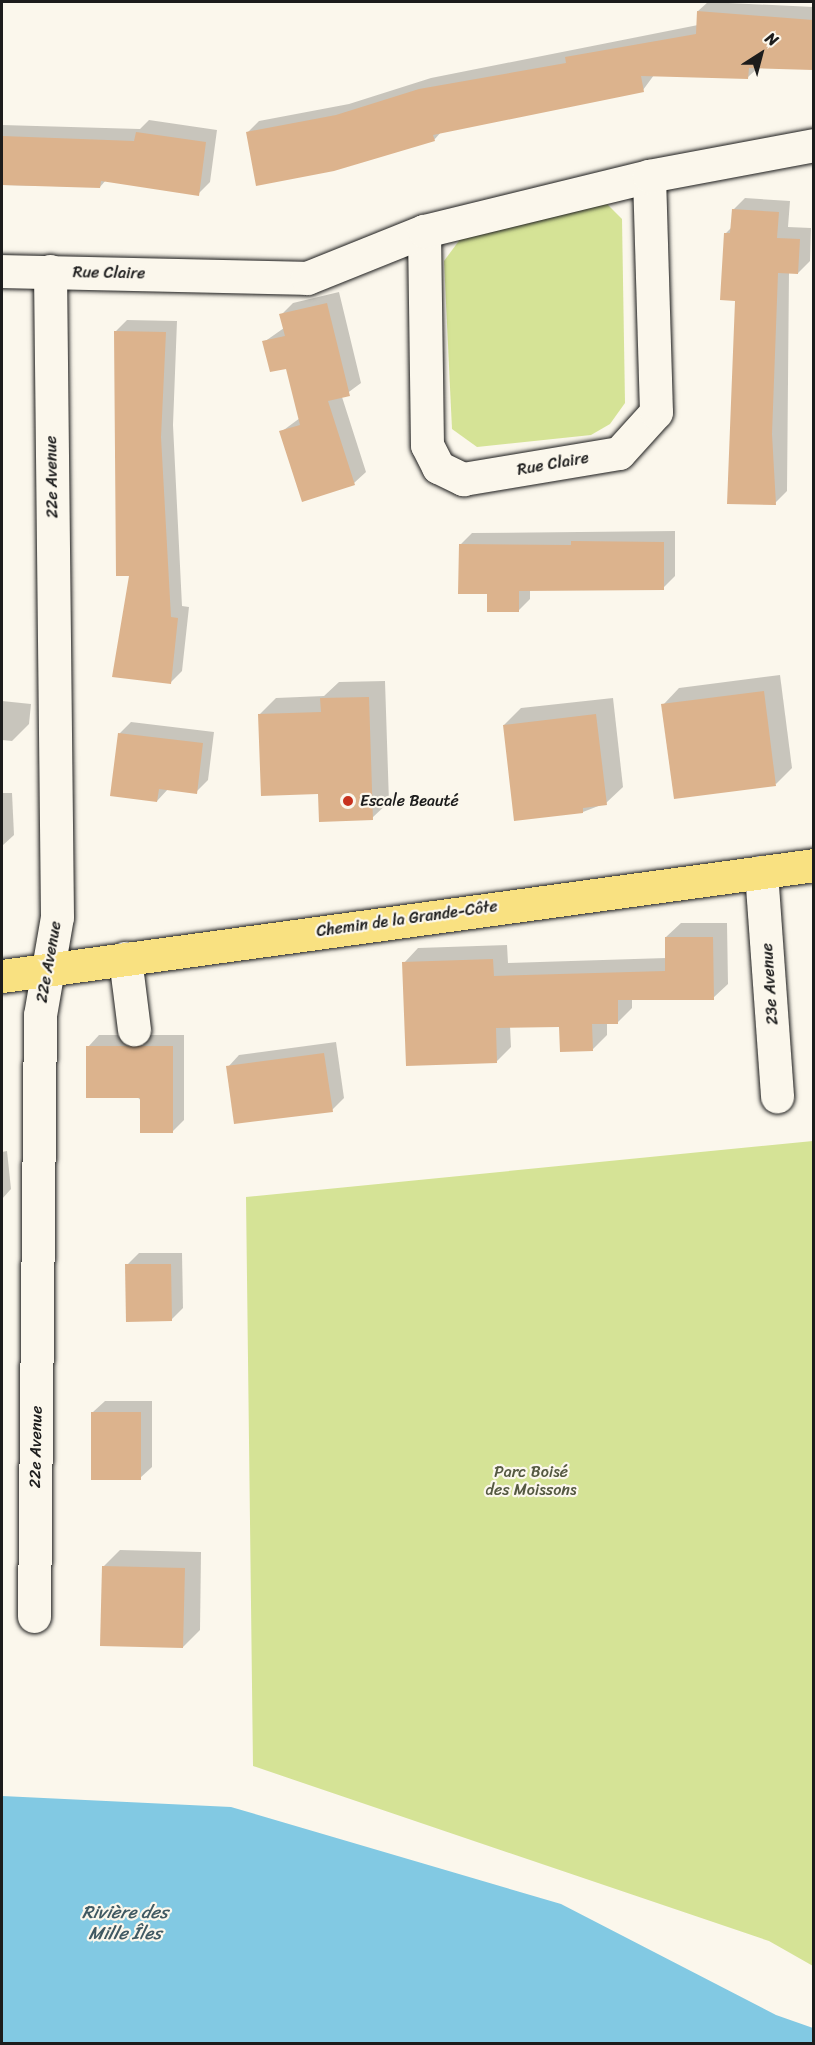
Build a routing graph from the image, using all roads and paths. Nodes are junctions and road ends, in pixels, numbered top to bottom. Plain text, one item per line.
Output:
1 (813, 145) edge
2 (649, 176) junction
3 (424, 231) junction
4 (2, 271) edge
5 (50, 271) junction
6 (813, 865) edge
7 (761, 872) junction
8 (125, 958) junction
9 (48, 969) junction
10 (2, 976) edge
11 (134, 1029) dead end
12 (777, 1096) dead end
13 (34, 1616) dead end

1 - 2 street, Rue Claire
2 - 3 street, Rue Claire
2 - 3 street, Rue Claire
3 - 5 street, Rue Claire
4 - 5 street, Rue Claire
5 - 9 street, 22e Avenue
6 - 7 main road, Chemin de la Grande-Côte
7 - 8 main road, Chemin de la Grande-Côte
7 - 12 street, 23e Avenue
8 - 9 main road, Chemin de la Grande-Côte
8 - 11 street
9 - 10 main road, Chemin de la Grande-Côte
9 - 13 street, 22e Avenue

